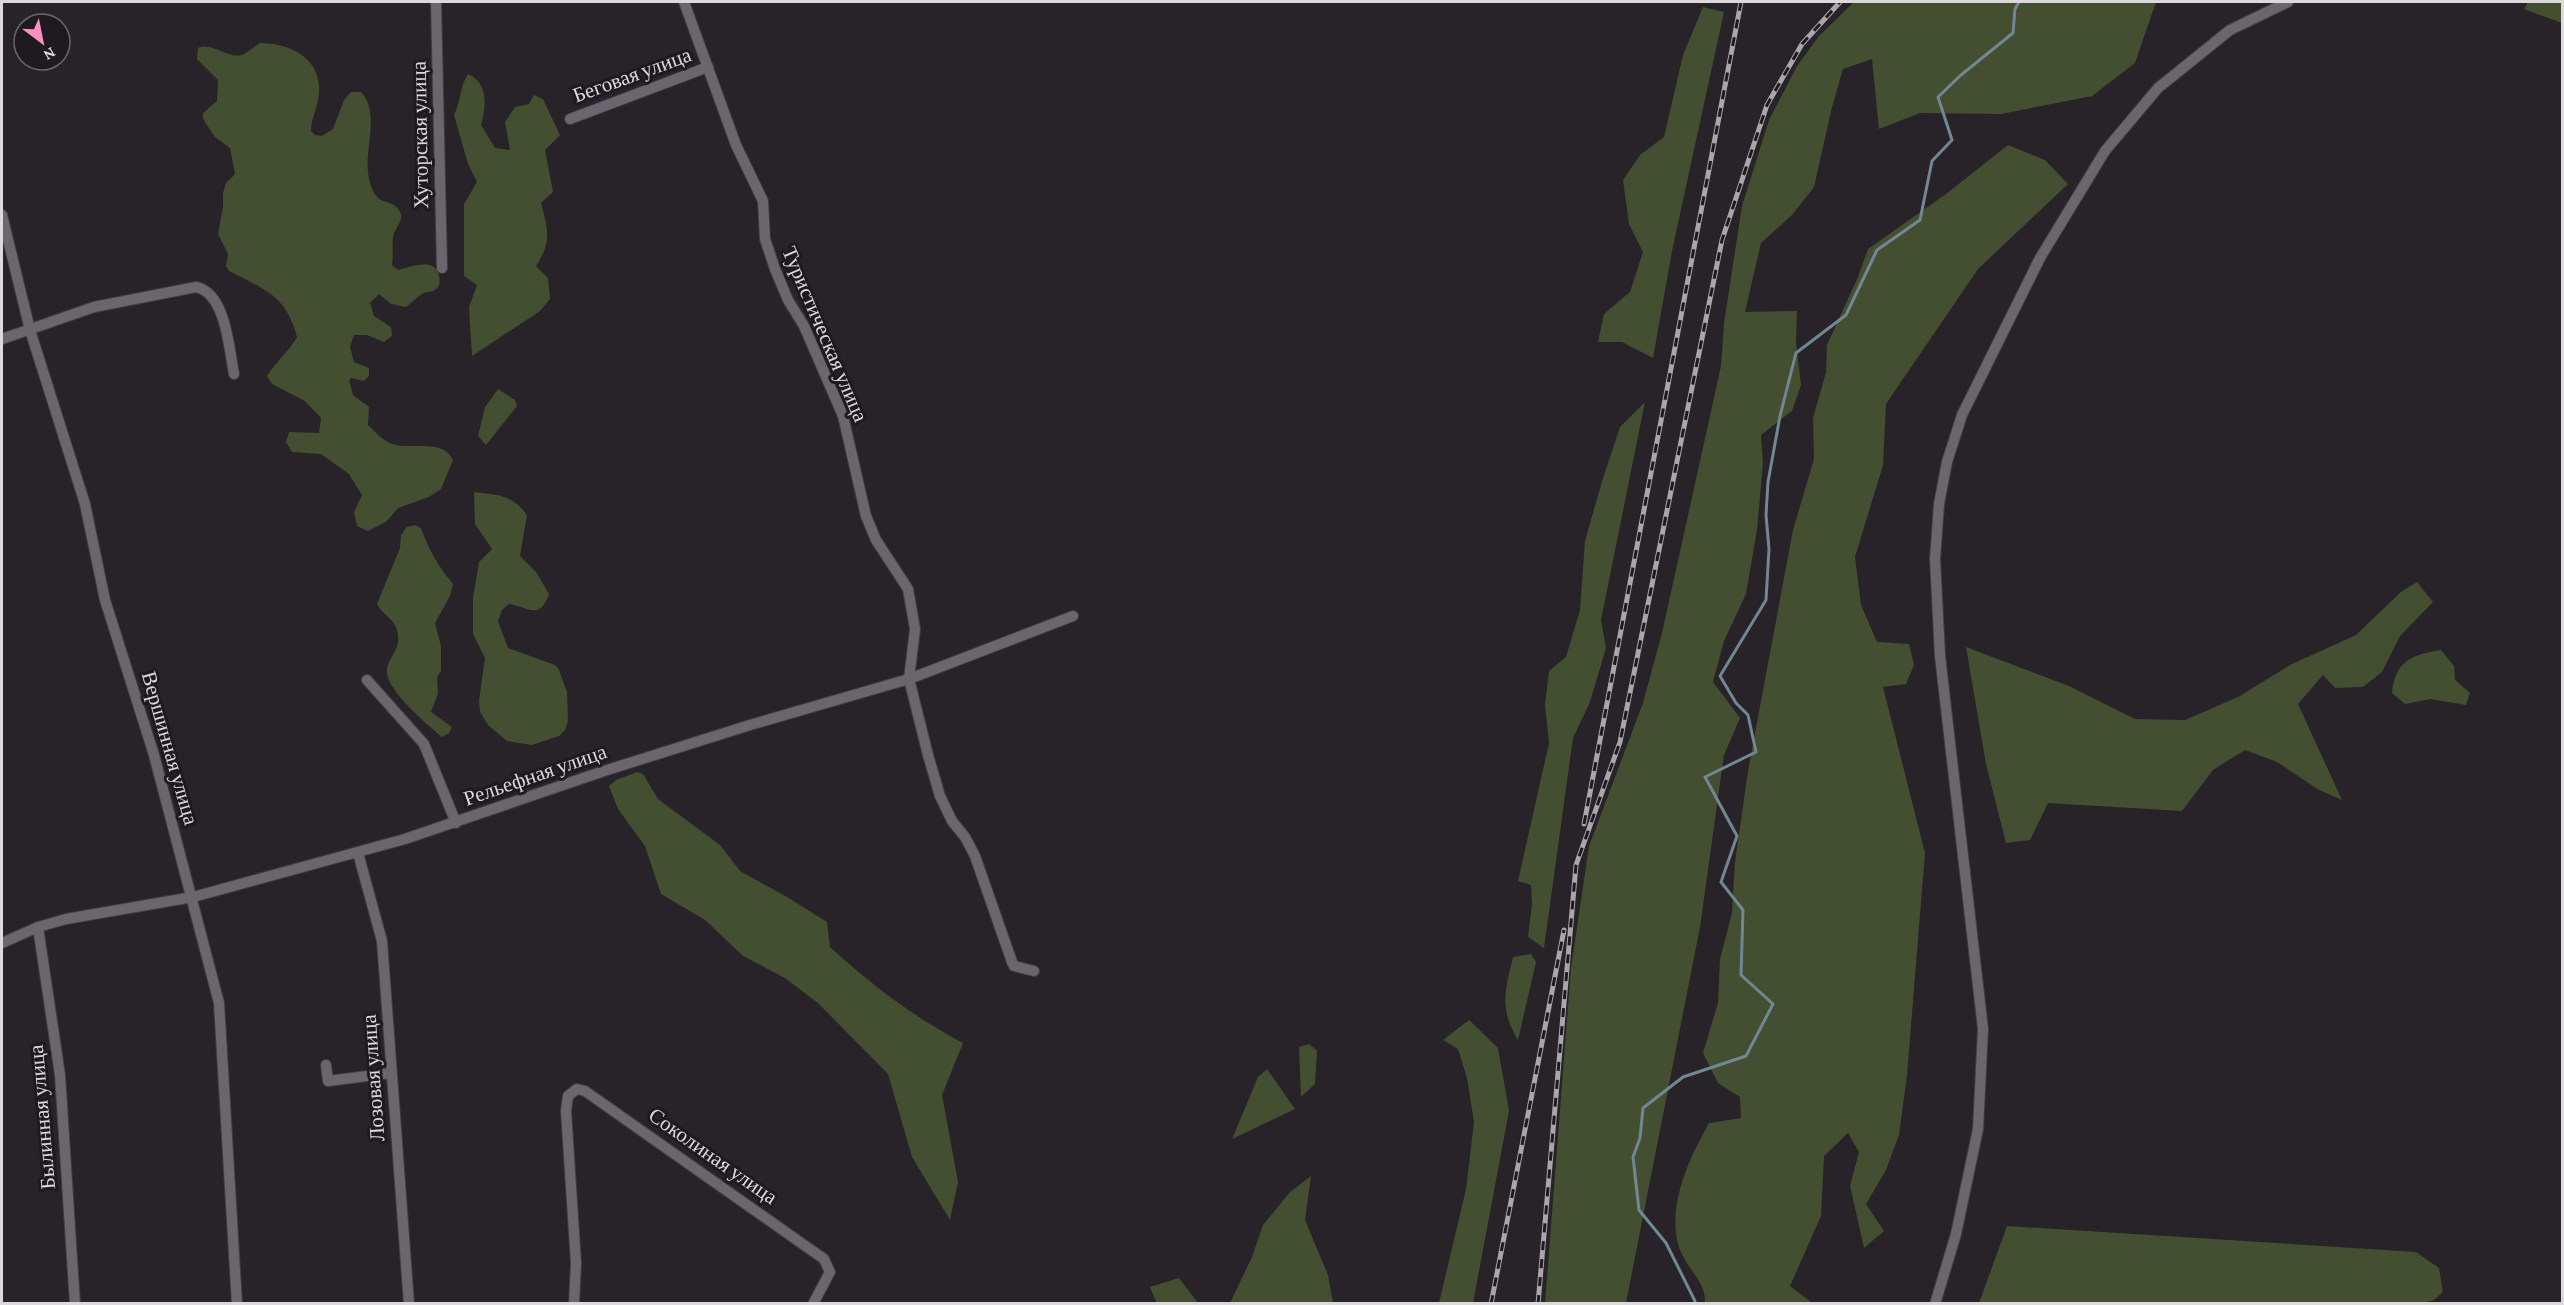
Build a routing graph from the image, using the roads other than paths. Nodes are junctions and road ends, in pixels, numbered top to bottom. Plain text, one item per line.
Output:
1 (436, 2) edge
2 (684, 2) edge
3 (2288, 2) edge
4 (708, 67) junction
5 (570, 119) dead end
6 (2, 215) edge
7 (442, 268) dead end
8 (30, 330) junction
9 (2, 339) edge
10 (234, 374) dead end
11 (1073, 616) dead end
12 (909, 679) junction
13 (367, 680) dead end
14 (456, 822) junction
15 (358, 852) junction
16 (193, 897) junction
17 (38, 927) junction
18 (2, 943) edge
19 (1034, 971) dead end
20 (326, 1065) dead end
21 (391, 1073) junction
22 (75, 1304) edge
23 (237, 1304) edge
24 (408, 1304) edge
25 (574, 1304) edge
26 (813, 1304) edge
27 (1935, 1304) edge

1 - 7 street, Хуторская улица
2 - 4 street, Туристическая улица
3 - 27 street
4 - 5 street, Беговая улица
4 - 12 street, Туристическая улица
6 - 8 street, Вершинная улица
8 - 9 street
8 - 10 street
8 - 16 street, Вершинная улица
11 - 12 street, Рельефная улица
12 - 14 street, Рельефная улица
12 - 19 street, Туристическая улица
13 - 14 street
14 - 15 street, Рельефная улица
15 - 16 street, Рельефная улица
15 - 21 street, Лозовая улица
16 - 17 street, Рельефная улица
16 - 23 street, Вершинная улица
17 - 18 street, Рельефная улица
17 - 22 street, Былинная улица
20 - 21 street
21 - 24 street, Лозовая улица
25 - 26 street, Соколиная улица

